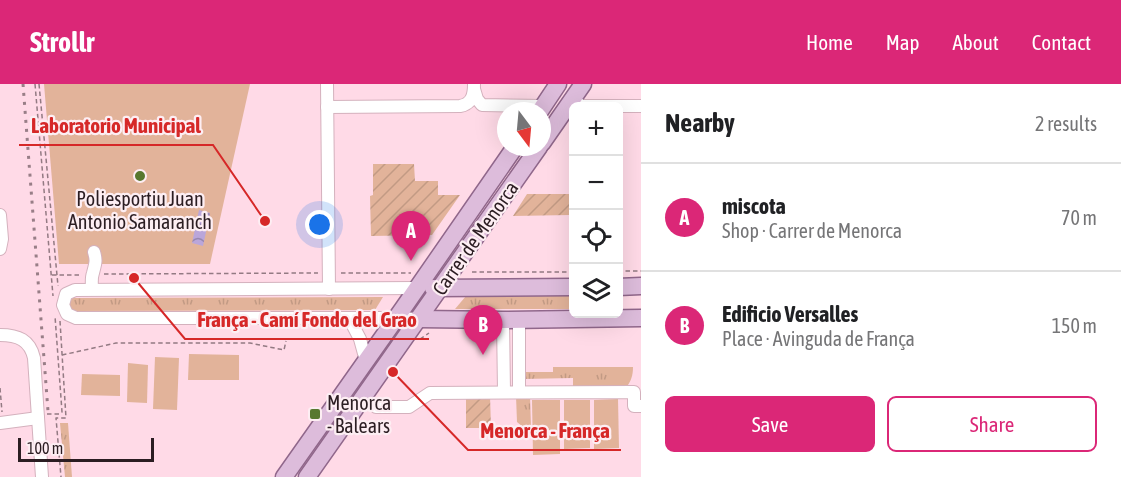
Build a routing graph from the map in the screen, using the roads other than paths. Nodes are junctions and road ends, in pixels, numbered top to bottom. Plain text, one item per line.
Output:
1 (327, 84) edge
2 (558, 84) edge
3 (583, 84) edge
4 (474, 86) edge
5 (572, 100) junction
6 (546, 102) edge
7 (497, 106) edge
8 (641, 106) edge
9 (327, 107) junction
10 (551, 130) edge
11 (508, 156) edge
12 (533, 156) edge
13 (0, 215) edge
14 (0, 249) edge
15 (94, 252) dead end
16 (417, 281) junction
17 (641, 286) edge
18 (569, 287) edge
19 (623, 287) edge
20 (440, 288) junction
21 (329, 289) junction
22 (92, 290) junction
23 (349, 318) junction
24 (396, 318) junction
25 (641, 318) edge
26 (419, 320) junction
27 (511, 320) junction
28 (6, 335) edge
29 (366, 361) junction
30 (504, 392) junction
31 (519, 392) junction
32 (641, 406) edge
33 (375, 407) dead end
34 (40, 416) junction
35 (1, 419) edge
36 (42, 477) edge
37 (284, 477) edge
38 (307, 477) edge

1 - 9 street
2 - 6 main road
3 - 5 main road
4 - 7 street
4 - 9 street
5 - 8 street
5 - 10 main road
9 - 21 street
11 - 16 main road, Carrer de Menorca
12 - 20 main road, Carrer de Menorca
13 - 14 street
15 - 22 street
16 - 20 main road
16 - 21 street
16 - 24 main road, Carrer de Menorca
17 - 19 main road
18 - 20 main road
20 - 26 main road, Carrer de Menorca
21 - 22 street
22 - 23 street
23 - 24 street
23 - 29 street
24 - 26 street
24 - 29 main road, Carrer de Menorca
25 - 27 main road
26 - 27 main road
26 - 38 main road, Carrer de Menorca
27 - 30 street
27 - 31 street
28 - 34 street
29 - 37 main road, Carrer de Menorca
30 - 31 street
30 - 33 street
31 - 32 street
34 - 35 street
34 - 36 street

